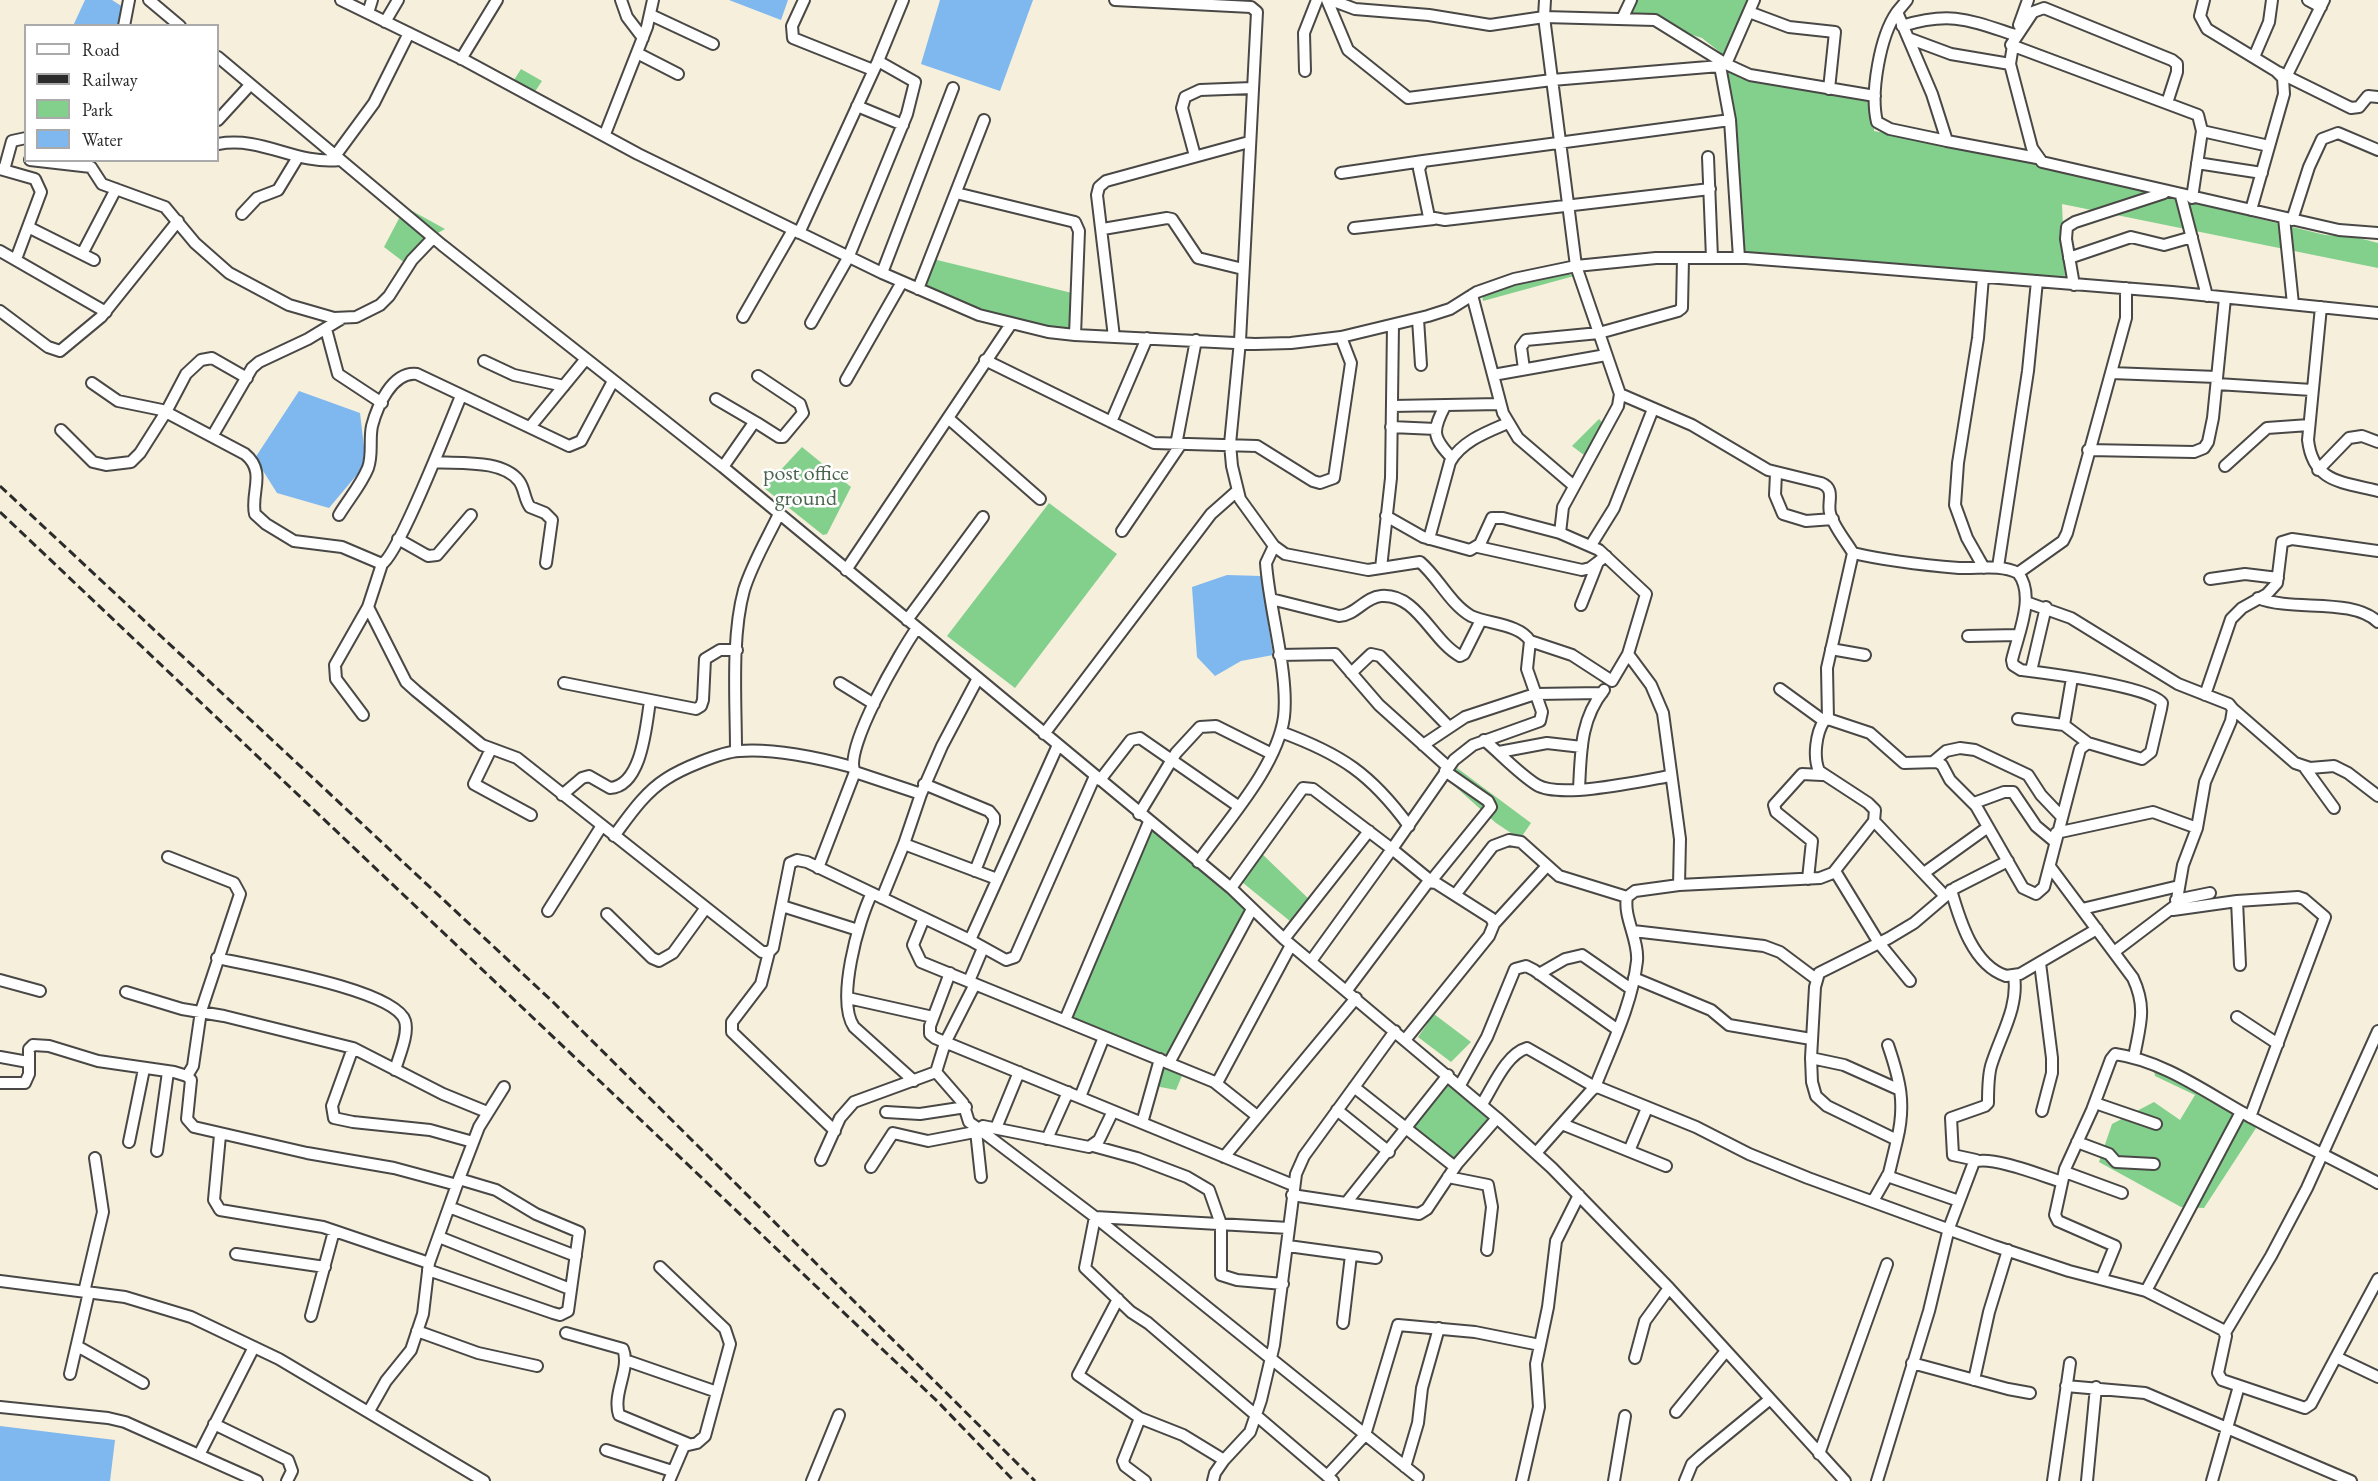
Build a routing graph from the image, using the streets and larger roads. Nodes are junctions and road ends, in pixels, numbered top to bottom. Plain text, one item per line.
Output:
1 (129, 0) edge
2 (149, 0) edge
3 (341, 0) edge
4 (372, 0) edge
5 (398, 0) edge
6 (497, 0) edge
7 (621, 0) edge
8 (653, 0) edge
9 (804, 0) edge
10 (903, 0) edge
11 (1116, 0) edge
12 (1317, 0) edge
13 (1329, 0) edge
14 (1545, 0) edge
15 (1631, 0) edge
16 (1754, 0) edge
17 (1907, 0) edge
18 (2028, 0) edge
19 (2204, 0) edge
20 (2272, 0) edge
21 (2308, 0) edge
22 (1151, 1) edge
23 (2322, 3) edge
24 (1366, 5) edge
25 (1749, 12) junction
26 (1897, 12) junction
27 (368, 13) junction
28 (651, 15) junction
29 (1544, 17) junction
30 (1623, 17) junction
31 (385, 22) junction
32 (124, 24) edge
33 (178, 24) edge
34 (1902, 26) junction
35 (409, 33) junction
36 (643, 38) junction
37 (1908, 38) junction
38 (2013, 40) junction
39 (713, 44) dead end
40 (637, 53) junction
41 (2254, 57) junction
42 (219, 58) edge
43 (461, 59) junction
44 (2010, 64) junction
45 (1723, 65) junction
46 (875, 66) junction
47 (1305, 71) dead end
48 (2282, 73) junction
49 (678, 74) dead end
50 (1552, 80) junction
51 (250, 85) junction
52 (953, 88) dead end
53 (1252, 88) junction
54 (1829, 89) junction
55 (1875, 96) junction
56 (2378, 97) edge
57 (2168, 103) junction
58 (857, 106) junction
59 (219, 119) edge
60 (984, 120) dead end
61 (1730, 120) junction
62 (903, 125) junction
63 (2202, 131) junction
64 (605, 134) junction
65 (24, 138) edge
66 (1560, 141) junction
67 (1947, 141) junction
68 (1249, 142) junction
69 (219, 144) edge
70 (2269, 146) junction
71 (2378, 150) edge
72 (1195, 156) junction
73 (298, 157) junction
74 (1708, 157) dead end
75 (337, 158) junction
76 (2037, 158) junction
77 (1423, 160) junction
78 (29, 162) edge
79 (61, 162) edge
80 (2197, 163) junction
81 (92, 164) edge
82 (2, 170) edge
83 (1341, 172) dead end
84 (2262, 173) junction
85 (22, 175) junction
86 (116, 189) junction
87 (1710, 189) junction
88 (2166, 192) junction
89 (956, 193) junction
90 (2187, 197) junction
91 (1568, 204) junction
92 (2251, 210) junction
93 (242, 214) dead end
94 (1434, 219) junction
95 (2288, 219) junction
96 (178, 221) junction
97 (28, 227) junction
98 (1354, 228) dead end
99 (1103, 229) junction
100 (796, 232) junction
101 (2378, 233) edge
102 (2192, 237) junction
103 (433, 238) junction
104 (0, 251) edge
105 (82, 254) junction
106 (848, 258) junction
107 (1683, 258) junction
108 (1712, 258) junction
109 (1739, 258) junction
110 (2069, 258) junction
111 (16, 259) junction
112 (94, 260) dead end
113 (1576, 266) junction
114 (1243, 269) junction
115 (882, 273) junction
116 (1983, 277) junction
117 (2037, 281) junction
118 (902, 282) junction
119 (2074, 285) junction
120 (2126, 288) junction
121 (918, 289) junction
122 (1472, 295) junction
123 (2207, 296) junction
124 (2225, 298) junction
125 (2294, 304) junction
126 (2321, 307) junction
127 (0, 311) edge
128 (106, 312) junction
129 (2378, 313) edge
130 (743, 317) dead end
131 (341, 319) junction
132 (1418, 319) junction
133 (811, 323) dead end
134 (1011, 324) junction
135 (1393, 325) junction
136 (326, 329) junction
137 (1599, 333) junction
138 (1075, 335) junction
139 (1114, 337) junction
140 (1341, 337) junction
141 (1147, 338) junction
142 (1196, 340) junction
143 (1240, 342) junction
144 (1606, 355) junction
145 (585, 360) junction
146 (985, 360) junction
147 (484, 361) dead end
148 (1421, 365) dead end
149 (1524, 369) junction
150 (2111, 373) junction
151 (1493, 375) junction
152 (758, 376) dead end
153 (247, 378) junction
154 (846, 380) dead end
155 (613, 381) junction
156 (2217, 381) junction
157 (92, 383) dead end
158 (564, 386) junction
159 (2312, 390) junction
160 (1620, 394) junction
161 (461, 396) junction
162 (716, 399) dead end
163 (382, 403) junction
164 (1500, 404) junction
165 (1392, 406) junction
166 (1445, 406) junction
167 (1653, 409) junction
168 (166, 412) junction
169 (948, 418) junction
170 (1111, 422) junction
171 (757, 423) junction
172 (1508, 423) junction
173 (2309, 425) junction
174 (530, 427) junction
175 (1391, 427) junction
176 (1436, 429) junction
177 (61, 430) dead end
178 (213, 435) junction
179 (2378, 442) edge
180 (1230, 444) junction
181 (1178, 445) junction
182 (2088, 450) junction
183 (1452, 458) junction
184 (434, 462) junction
185 (2225, 466) dead end
186 (723, 467) junction
187 (2318, 470) junction
188 (1776, 473) junction
189 (1574, 486) junction
190 (1236, 491) junction
191 (2378, 491) edge
192 (1040, 499) dead end
193 (779, 514) junction
194 (471, 515) dead end
195 (339, 516) dead end
196 (1386, 516) junction
197 (983, 517) dead end
198 (1833, 519) junction
199 (1122, 531) dead end
200 (1560, 533) junction
201 (398, 539) junction
202 (1429, 539) junction
203 (1591, 545) junction
204 (1274, 546) junction
205 (1478, 547) junction
206 (2378, 551) edge
207 (1853, 553) junction
208 (1602, 559) junction
209 (546, 563) dead end
210 (381, 564) junction
211 (1998, 567) junction
212 (1381, 568) junction
213 (1984, 568) junction
214 (846, 570) junction
215 (2018, 573) junction
216 (2278, 578) junction
217 (2210, 579) dead end
218 (2258, 598) junction
219 (1271, 599) junction
220 (2026, 602) junction
221 (1581, 605) dead end
222 (368, 607) junction
223 (2046, 607) junction
224 (908, 620) junction
225 (1481, 620) junction
226 (2378, 622) edge
227 (917, 628) junction
228 (1968, 636) dead end
229 (2018, 636) junction
230 (1530, 641) junction
231 (1831, 649) junction
232 (737, 650) junction
233 (1628, 654) junction
234 (1279, 655) junction
235 (1865, 655) dead end
236 (2031, 671) junction
237 (1351, 673) junction
238 (978, 678) junction
239 (2072, 678) junction
240 (1612, 681) junction
241 (840, 683) dead end
242 (564, 684) dead end
243 (1780, 689) dead end
244 (1602, 693) junction
245 (1535, 694) junction
246 (2205, 695) junction
247 (650, 701) junction
248 (874, 704) junction
249 (2233, 709) junction
250 (363, 715) dead end
251 (2018, 719) dead end
252 (1826, 720) junction
253 (2064, 725) junction
254 (1448, 726) junction
255 (1281, 732) junction
256 (1044, 734) junction
257 (1484, 740) junction
258 (2088, 743) junction
259 (1058, 745) junction
260 (1423, 745) junction
261 (1582, 747) junction
262 (491, 749) junction
263 (736, 751) junction
264 (1499, 752) junction
265 (1272, 754) junction
266 (1170, 760) junction
267 (1934, 762) junction
268 (2305, 768) junction
269 (1447, 769) junction
270 (853, 770) junction
271 (1822, 775) junction
272 (1670, 776) junction
273 (1098, 778) junction
274 (923, 789) junction
275 (1579, 789) junction
276 (562, 795) junction
277 (2378, 796) edge
278 (1974, 803) junction
279 (1238, 806) junction
280 (2334, 808) dead end
281 (1139, 814) junction
282 (531, 815) dead end
283 (2061, 816) junction
284 (1875, 821) junction
285 (1149, 822) junction
286 (1409, 826) junction
287 (1988, 826) junction
288 (601, 827) junction
289 (2197, 828) junction
290 (1369, 831) junction
291 (614, 836) junction
292 (2055, 837) junction
293 (904, 844) junction
294 (1392, 849) junction
295 (168, 857) dead end
296 (2008, 861) junction
297 (1198, 862) junction
298 (1546, 867) junction
299 (818, 868) junction
300 (2051, 868) junction
301 (975, 871) junction
302 (1835, 871) junction
303 (1924, 873) junction
304 (997, 879) junction
305 (1809, 879) junction
306 (1431, 881) junction
307 (1679, 885) junction
308 (2179, 886) junction
309 (1231, 888) junction
310 (2210, 892) dead end
311 (1948, 893) junction
312 (1455, 895) junction
313 (877, 896) junction
314 (1627, 897) junction
315 (2237, 901) junction
316 (2175, 905) junction
317 (782, 906) junction
318 (705, 909) junction
319 (1252, 909) junction
320 (2082, 909) junction
321 (548, 911) dead end
322 (607, 914) dead end
323 (924, 918) junction
324 (1494, 924) junction
325 (2097, 929) junction
326 (858, 930) junction
327 (1633, 931) junction
328 (970, 939) junction
329 (1288, 942) junction
330 (1879, 943) junction
331 (983, 948) junction
332 (769, 952) junction
333 (2114, 952) junction
334 (217, 958) junction
335 (1311, 960) junction
336 (2040, 963) junction
337 (2240, 965) dead end
338 (950, 973) junction
339 (1539, 974) junction
340 (2014, 976) junction
341 (1816, 979) junction
342 (0, 980) edge
343 (1910, 981) dead end
344 (972, 983) junction
345 (1632, 983) junction
346 (40, 991) dead end
347 (126, 992) dead end
348 (1351, 994) junction
349 (848, 998) junction
350 (201, 1011) junction
351 (933, 1017) junction
352 (2237, 1017) dead end
353 (1065, 1020) junction
354 (1618, 1030) junction
355 (1395, 1031) junction
356 (2378, 1031) edge
357 (1104, 1036) junction
358 (1811, 1039) junction
359 (1405, 1040) junction
360 (945, 1043) junction
361 (2278, 1044) junction
362 (1888, 1045) dead end
363 (353, 1048) junction
364 (0, 1057) edge
365 (2134, 1057) junction
366 (1811, 1058) junction
367 (1165, 1061) junction
368 (28, 1062) junction
369 (144, 1069) junction
370 (395, 1070) junction
371 (168, 1072) junction
372 (936, 1072) junction
373 (1019, 1072) junction
374 (1448, 1075) junction
375 (188, 1076) junction
376 (1211, 1080) junction
377 (914, 1081) junction
378 (0, 1083) edge
379 (1460, 1085) junction
380 (504, 1087) dead end
381 (1354, 1087) junction
382 (1595, 1088) junction
383 (1900, 1090) junction
384 (1068, 1092) junction
385 (1080, 1097) junction
386 (1482, 1104) junction
387 (2095, 1104) junction
388 (966, 1107) junction
389 (1647, 1108) junction
390 (1337, 1110) junction
391 (1113, 1111) junction
392 (2042, 1111) dead end
393 (487, 1112) junction
394 (886, 1112) dead end
395 (2246, 1114) junction
396 (1257, 1116) junction
397 (1497, 1118) junction
398 (1142, 1123) junction
399 (1562, 1124) junction
400 (2156, 1124) dead end
401 (1408, 1127) junction
402 (996, 1128) junction
403 (978, 1130) junction
404 (834, 1131) junction
405 (220, 1135) junction
406 (1047, 1139) junction
407 (1897, 1140) junction
408 (129, 1142) dead end
409 (473, 1142) junction
410 (2077, 1142) junction
411 (1093, 1146) junction
412 (157, 1151) dead end
413 (1629, 1151) junction
414 (1389, 1152) junction
415 (1536, 1152) junction
416 (2323, 1154) junction
417 (1224, 1157) junction
418 (95, 1158) dead end
419 (821, 1160) dead end
420 (1976, 1160) junction
421 (2154, 1164) dead end
422 (1666, 1166) dead end
423 (871, 1167) dead end
424 (1451, 1172) junction
425 (1887, 1176) junction
426 (981, 1177) dead end
427 (2063, 1177) junction
428 (458, 1182) junction
429 (2378, 1183) edge
430 (1293, 1190) junction
431 (2121, 1193) dead end
432 (1579, 1195) junction
433 (1873, 1201) junction
434 (1959, 1201) junction
435 (1346, 1203) junction
436 (449, 1207) junction
437 (1095, 1217) junction
438 (1221, 1224) junction
439 (1289, 1228) junction
440 (1949, 1228) junction
441 (334, 1232) junction
442 (439, 1237) junction
443 (1288, 1246) junction
444 (1487, 1250) dead end
445 (2008, 1250) junction
446 (236, 1254) dead end
447 (1351, 1255) junction
448 (576, 1256) junction
449 (1376, 1258) dead end
450 (1887, 1264) dead end
451 (325, 1267) junction
452 (429, 1267) junction
453 (660, 1267) dead end
454 (2102, 1278) junction
455 (2378, 1279) edge
456 (0, 1281) edge
457 (1283, 1284) junction
458 (570, 1288) junction
459 (1669, 1288) junction
460 (2146, 1291) junction
461 (87, 1292) junction
462 (1118, 1299) junction
463 (311, 1316) dead end
464 (1343, 1323) dead end
465 (1439, 1328) junction
466 (417, 1330) junction
467 (2225, 1332) junction
468 (566, 1334) dead end
469 (1540, 1345) junction
470 (77, 1346) junction
471 (254, 1347) junction
472 (1726, 1351) junction
473 (2336, 1357) junction
474 (1635, 1358) dead end
475 (1272, 1359) junction
476 (625, 1360) junction
477 (1912, 1363) junction
478 (2070, 1363) dead end
479 (537, 1366) dead end
480 (70, 1374) dead end
481 (2378, 1377) edge
482 (1974, 1380) junction
483 (143, 1383) dead end
484 (2066, 1386) junction
485 (2239, 1386) junction
486 (2096, 1387) junction
487 (717, 1392) junction
488 (2030, 1393) dead end
489 (1769, 1400) junction
490 (0, 1407) edge
491 (369, 1411) junction
492 (1676, 1412) dead end
493 (839, 1415) dead end
494 (1625, 1416) dead end
495 (1256, 1417) junction
496 (1140, 1418) junction
497 (214, 1424) junction
498 (2225, 1426) junction
499 (1365, 1435) junction
500 (689, 1444) junction
501 (606, 1450) dead end
502 (1819, 1454) junction
503 (199, 1455) junction
504 (1224, 1460) junction
505 (1405, 1467) junction
506 (671, 1476) edge
507 (1418, 1477) dead end
508 (1330, 1479) edge
509 (480, 1480) edge
510 (257, 1481) edge
511 (287, 1481) edge
512 (812, 1481) edge
513 (1144, 1481) edge
514 (1213, 1481) edge
515 (1522, 1481) edge
516 (1614, 1481) edge
517 (1685, 1481) edge
518 (1845, 1481) edge
519 (1876, 1481) edge
520 (2053, 1481) edge
521 (2087, 1481) edge
522 (2212, 1481) edge
523 (2351, 1481) edge

1 - 32 street
2 - 33 street
3 - 27 street
4 - 27 street
5 - 31 street
6 - 43 street
7 - 36 street
8 - 28 street
9 - 46 street
10 - 46 street
11 - 22 street
12 - 47 street
13 - 24 street
13 - 50 street
14 - 29 street
15 - 30 street
16 - 25 street
17 - 26 street
18 - 38 street
19 - 41 street
20 - 41 street
21 - 23 street
22 - 53 street
23 - 48 street
24 - 29 street
25 - 45 street
25 - 54 street
26 - 34 street
26 - 55 street
27 - 31 street
28 - 36 street
28 - 39 street
29 - 30 street
29 - 50 street
30 - 45 street
31 - 35 street
34 - 37 street
34 - 38 street
35 - 43 street
35 - 75 street
36 - 40 street
37 - 44 street
37 - 67 street
38 - 44 street
38 - 57 street
38 - 57 street
40 - 49 street
40 - 64 street
41 - 48 street
42 - 51 street
43 - 64 street
44 - 76 street
45 - 50 street
45 - 54 street
45 - 61 street
46 - 58 street
46 - 62 street
48 - 56 street
48 - 70 street
50 - 66 street
51 - 59 street
51 - 75 street
52 - 115 street
53 - 68 street
53 - 72 street
54 - 55 street
55 - 67 street
57 - 63 street
58 - 62 street
58 - 100 street
60 - 89 street
61 - 66 street
61 - 109 street
62 - 106 street
63 - 70 street
63 - 80 street
64 - 100 street
65 - 82 street
66 - 77 street
66 - 91 street
67 - 76 street
68 - 72 street
68 - 114 street
69 - 73 street
70 - 84 street
71 - 95 street
72 - 99 street
73 - 75 street
73 - 93 street
74 - 87 street
75 - 103 street
76 - 88 street
77 - 83 street
77 - 94 street
78 - 85 street
79 - 81 street
80 - 84 street
80 - 90 street
81 - 86 street
82 - 85 street
84 - 92 street
85 - 97 street
86 - 96 street
86 - 105 street
87 - 91 street
87 - 108 street
88 - 90 street
88 - 110 street
89 - 121 street
89 - 138 street
90 - 92 street
90 - 102 street
91 - 94 street
91 - 113 street
92 - 95 street
94 - 98 street
95 - 101 street
95 - 125 street
96 - 128 street
96 - 131 street
97 - 105 street
97 - 111 street
99 - 114 street
99 - 139 street
100 - 106 street
100 - 130 street
102 - 110 street
102 - 123 street
103 - 131 street
103 - 145 street
104 - 111 street
105 - 112 street
106 - 115 street
106 - 133 street
107 - 108 street
107 - 113 street
107 - 137 street
108 - 109 street
109 - 116 street
110 - 119 street
111 - 128 street
113 - 122 street
113 - 137 street
114 - 143 street
115 - 118 street
116 - 117 street
116 - 213 street
117 - 119 street
117 - 211 street
118 - 121 street
118 - 154 street
119 - 120 street
120 - 123 street
120 - 150 street
121 - 134 street
122 - 132 street
122 - 151 street
123 - 124 street
124 - 125 street
124 - 156 street
125 - 126 street
126 - 129 street
126 - 159 street
127 - 128 street
131 - 136 street
132 - 135 street
132 - 148 street
134 - 138 street
134 - 146 street
135 - 140 street
135 - 165 street
136 - 153 street
136 - 163 street
137 - 144 street
137 - 149 street
138 - 139 street
139 - 141 street
140 - 143 street
140 - 180 street
141 - 142 street
141 - 170 street
142 - 143 street
142 - 181 street
143 - 180 street
144 - 149 street
144 - 160 street
145 - 155 street
145 - 158 street
146 - 169 street
146 - 170 street
147 - 158 street
149 - 151 street
150 - 156 street
150 - 182 street
151 - 164 street
152 - 171 street
153 - 168 street
153 - 178 street
155 - 174 street
155 - 186 street
156 - 159 street
156 - 182 street
157 - 168 street
158 - 174 street
159 - 173 street
160 - 167 street
160 - 189 street
161 - 163 street
161 - 174 street
161 - 184 street
162 - 171 street
163 - 195 street
164 - 166 street
164 - 172 street
165 - 166 street
165 - 175 street
166 - 176 street
167 - 188 street
167 - 203 street
168 - 177 street
168 - 178 street
169 - 192 street
169 - 214 street
170 - 181 street
171 - 186 street
172 - 183 street
172 - 189 street
173 - 185 street
173 - 187 street
175 - 176 street
175 - 196 street
176 - 183 street
178 - 210 street
179 - 187 street
180 - 181 street
180 - 190 street
181 - 199 street
182 - 215 street
183 - 202 street
184 - 201 street
184 - 209 street
186 - 193 street
187 - 191 street
188 - 198 street
188 - 198 street
189 - 200 street
190 - 204 street
190 - 256 street
193 - 214 street
193 - 232 street
194 - 201 street
196 - 202 street
196 - 212 street
197 - 224 street
198 - 207 street
200 - 203 street
200 - 205 street
201 - 210 street
202 - 205 street
203 - 208 street
204 - 212 street
204 - 219 street
205 - 208 street
206 - 216 street
207 - 213 street
207 - 231 street
208 - 221 street
208 - 233 street
210 - 222 street
211 - 213 street
211 - 215 street
212 - 225 street
214 - 224 street
215 - 220 street
216 - 217 street
216 - 218 street
218 - 226 street
218 - 246 street
219 - 225 street
219 - 234 street
220 - 223 street
220 - 229 street
222 - 250 street
222 - 262 street
223 - 236 street
223 - 246 street
224 - 227 street
225 - 230 street
227 - 238 street
227 - 248 street
228 - 229 street
229 - 236 street
230 - 240 street
230 - 245 street
231 - 235 street
231 - 252 street
232 - 247 street
232 - 263 street
233 - 240 street
233 - 272 street
234 - 237 street
234 - 255 street
236 - 239 street
237 - 254 street
237 - 260 street
238 - 256 street
238 - 274 street
239 - 253 street
239 - 258 street
240 - 244 street
241 - 248 street
242 - 247 street
243 - 252 street
244 - 245 street
244 - 261 street
245 - 254 street
245 - 257 street
246 - 249 street
247 - 276 street
248 - 270 street
249 - 268 street
249 - 289 street
251 - 253 street
252 - 267 street
252 - 271 street
253 - 258 street
254 - 260 street
255 - 265 street
255 - 286 street
256 - 259 street
257 - 264 street
257 - 269 street
258 - 283 street
259 - 273 street
259 - 304 street
260 - 269 street
261 - 264 street
261 - 275 street
262 - 276 street
262 - 282 street
263 - 270 street
263 - 291 street
264 - 275 street
265 - 266 street
265 - 279 street
266 - 273 street
266 - 279 street
266 - 281 street
267 - 278 street
267 - 283 street
268 - 277 street
268 - 280 street
269 - 286 street
269 - 306 street
270 - 274 street
270 - 299 street
271 - 284 street
271 - 305 street
272 - 275 street
272 - 307 street
273 - 281 street
273 - 331 street
274 - 293 street
274 - 301 street
276 - 288 street
278 - 287 street
278 - 292 street
279 - 297 street
281 - 285 street
283 - 292 street
284 - 302 street
284 - 303 street
285 - 297 street
285 - 353 street
286 - 294 street
287 - 296 street
287 - 303 street
288 - 291 street
288 - 321 street
289 - 292 street
289 - 308 street
290 - 294 street
290 - 309 street
290 - 329 street
291 - 318 street
292 - 300 street
293 - 301 street
293 - 313 street
294 - 306 street
294 - 335 street
295 - 334 street
296 - 300 street
296 - 311 street
297 - 309 street
298 - 312 street
298 - 314 street
298 - 324 street
299 - 313 street
299 - 317 street
300 - 320 street
301 - 304 street
302 - 305 street
302 - 330 street
303 - 311 street
304 - 328 street
305 - 307 street
306 - 312 street
306 - 348 street
307 - 314 street
308 - 316 street
308 - 320 street
309 - 319 street
310 - 316 street
311 - 330 street
311 - 340 street
312 - 324 street
313 - 323 street
313 - 326 street
314 - 327 street
315 - 316 street
315 - 337 street
315 - 361 street
316 - 333 street
317 - 326 street
317 - 332 street
318 - 322 street
318 - 332 street
319 - 329 street
319 - 367 street
320 - 325 street
323 - 328 street
323 - 338 street
324 - 359 street
325 - 333 street
325 - 336 street
326 - 349 street
327 - 341 street
327 - 345 street
328 - 331 street
329 - 335 street
329 - 376 street
330 - 341 street
330 - 343 street
331 - 344 street
332 - 404 street
333 - 365 street
334 - 350 street
334 - 370 street
335 - 348 street
336 - 340 street
336 - 392 street
338 - 344 street
338 - 351 street
339 - 345 street
339 - 354 street
339 - 379 street
340 - 420 street
341 - 358 street
342 - 346 street
344 - 353 street
344 - 360 street
345 - 354 street
345 - 358 street
347 - 350 street
348 - 355 street
348 - 396 street
349 - 351 street
349 - 377 street
350 - 363 street
350 - 375 street
351 - 360 street
352 - 361 street
353 - 357 street
354 - 382 street
355 - 359 street
355 - 381 street
356 - 416 street
357 - 367 street
357 - 385 street
358 - 366 street
359 - 374 street
360 - 372 street
360 - 373 street
361 - 395 street
362 - 383 street
363 - 370 street
363 - 409 street
364 - 368 street
365 - 387 street
365 - 395 street
366 - 383 street
366 - 407 street
367 - 376 street
367 - 398 street
368 - 369 street
368 - 378 street
369 - 371 street
369 - 408 street
370 - 393 street
371 - 375 street
371 - 412 street
372 - 377 street
372 - 388 street
373 - 384 street
373 - 402 street
374 - 379 street
374 - 401 street
375 - 405 street
376 - 396 street
377 - 404 street
379 - 386 street
380 - 393 street
381 - 390 street
381 - 401 street
382 - 386 street
382 - 389 street
382 - 399 street
383 - 407 street
384 - 385 street
384 - 406 street
385 - 391 street
386 - 397 street
387 - 400 street
387 - 410 street
388 - 394 street
388 - 403 street
389 - 413 street
389 - 433 street
390 - 414 street
390 - 430 street
391 - 398 street
391 - 411 street
393 - 409 street
395 - 416 street
395 - 460 street
396 - 417 street
397 - 415 street
397 - 424 street
398 - 417 street
399 - 413 street
399 - 415 street
401 - 414 street
401 - 424 street
402 - 403 street
402 - 406 street
403 - 423 street
403 - 426 street
403 - 437 street
404 - 419 street
405 - 428 street
405 - 441 street
406 - 411 street
407 - 425 street
409 - 428 street
410 - 421 street
410 - 427 street
411 - 438 street
413 - 422 street
414 - 435 street
415 - 432 street
416 - 429 street
416 - 467 street
417 - 430 street
418 - 461 street
420 - 427 street
420 - 434 street
424 - 435 street
424 - 444 street
425 - 433 street
425 - 434 street
427 - 431 street
427 - 454 street
428 - 436 street
428 - 448 street
430 - 435 street
430 - 439 street
432 - 459 street
432 - 469 street
433 - 440 street
434 - 440 street
436 - 442 street
436 - 448 street
437 - 438 street
437 - 462 street
437 - 475 street
438 - 439 street
438 - 457 street
439 - 443 street
440 - 445 street
440 - 477 street
441 - 451 street
441 - 452 street
442 - 452 street
442 - 458 street
443 - 447 street
443 - 457 street
445 - 454 street
445 - 482 street
446 - 451 street
447 - 449 street
447 - 464 street
448 - 458 street
450 - 502 street
451 - 463 street
452 - 458 street
452 - 466 street
453 - 487 street
454 - 460 street
455 - 473 street
456 - 461 street
457 - 475 street
459 - 472 street
459 - 474 street
460 - 467 street
461 - 470 street
461 - 471 street
462 - 495 street
462 - 496 street
465 - 469 street
465 - 499 street
465 - 505 street
466 - 479 street
466 - 491 street
467 - 485 street
468 - 476 street
469 - 515 street
470 - 480 street
470 - 483 street
471 - 491 street
471 - 497 street
472 - 489 street
472 - 492 street
473 - 481 street
473 - 485 street
475 - 495 street
475 - 499 street
476 - 487 street
476 - 500 street
477 - 482 street
477 - 519 street
478 - 484 street
482 - 488 street
484 - 486 street
484 - 520 street
485 - 498 street
486 - 498 street
486 - 521 street
487 - 500 street
489 - 502 street
489 - 517 street
490 - 503 street
491 - 509 street
493 - 512 street
494 - 516 street
495 - 504 street
495 - 508 street
496 - 504 street
496 - 513 street
497 - 503 street
497 - 511 street
498 - 522 street
498 - 523 street
499 - 505 street
499 - 508 street
500 - 506 street
501 - 506 street
502 - 518 street
503 - 510 street
504 - 514 street
505 - 507 street

